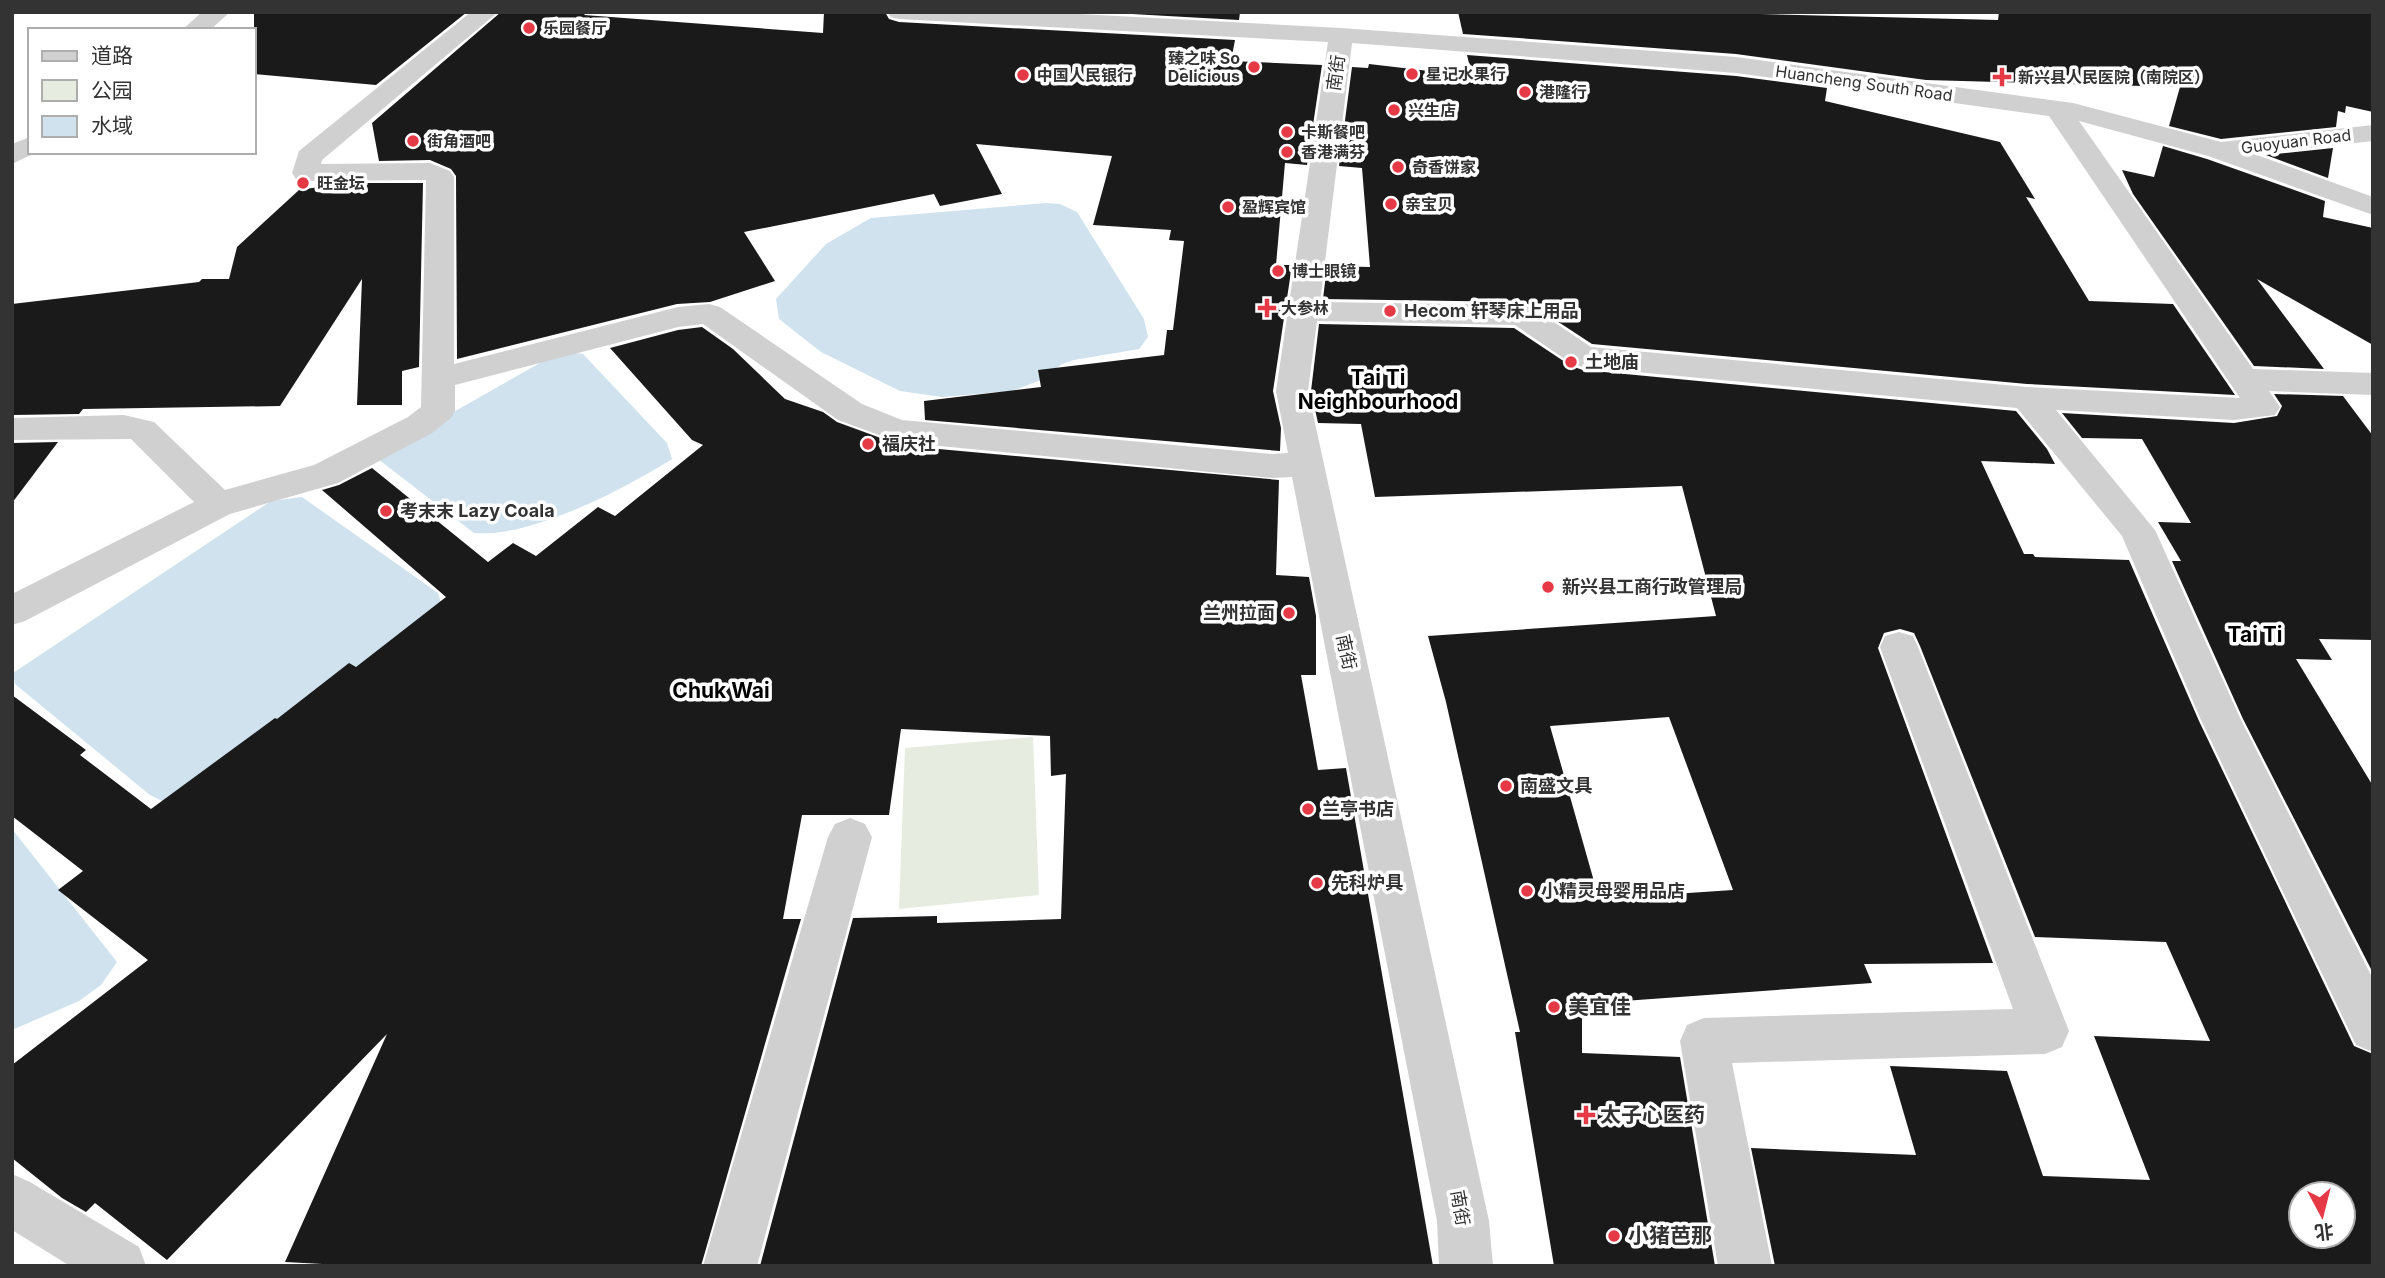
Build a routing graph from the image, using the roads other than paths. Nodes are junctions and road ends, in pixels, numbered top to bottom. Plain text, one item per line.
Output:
1 (218, 12) edge
2 (486, 12) edge
3 (899, 12) edge
4 (1282, 12) edge
5 (1338, 20) edge
6 (197, 28) edge
7 (1224, 29) junction
8 (2058, 109) junction
9 (2373, 132) edge
10 (28, 146) edge
11 (2218, 150) junction
12 (12, 156) edge
13 (2373, 207) edge
14 (1303, 311) junction
15 (438, 379) junction
16 (2244, 379) junction
17 (2373, 384) edge
18 (2027, 398) junction
19 (12, 429) edge
20 (1307, 464) junction
21 (218, 505) junction
22 (12, 611) edge
23 (1899, 647) dead end
24 (850, 837) dead end
25 (2373, 1028) edge
26 (12, 1200) edge
27 (120, 1266) edge
28 (730, 1266) edge
29 (1466, 1266) edge
30 (1745, 1266) edge

1 - 6 street
2 - 15 street
3 - 7 street
4 - 7 street
5 - 7 street, Huancheng South Road
5 - 8 street, Huancheng South Road
5 - 14 street, 南街
8 - 11 street, Huancheng South Road
8 - 16 street
9 - 11 street, Guoyuan Road
10 - 12 street
11 - 13 street, Huancheng South Road
14 - 18 street
14 - 20 street, 南街
15 - 20 street
15 - 21 street
16 - 17 street
16 - 18 street
18 - 25 street
19 - 21 street
20 - 29 street, 南街
21 - 22 street
23 - 30 street
24 - 28 street
26 - 27 street

